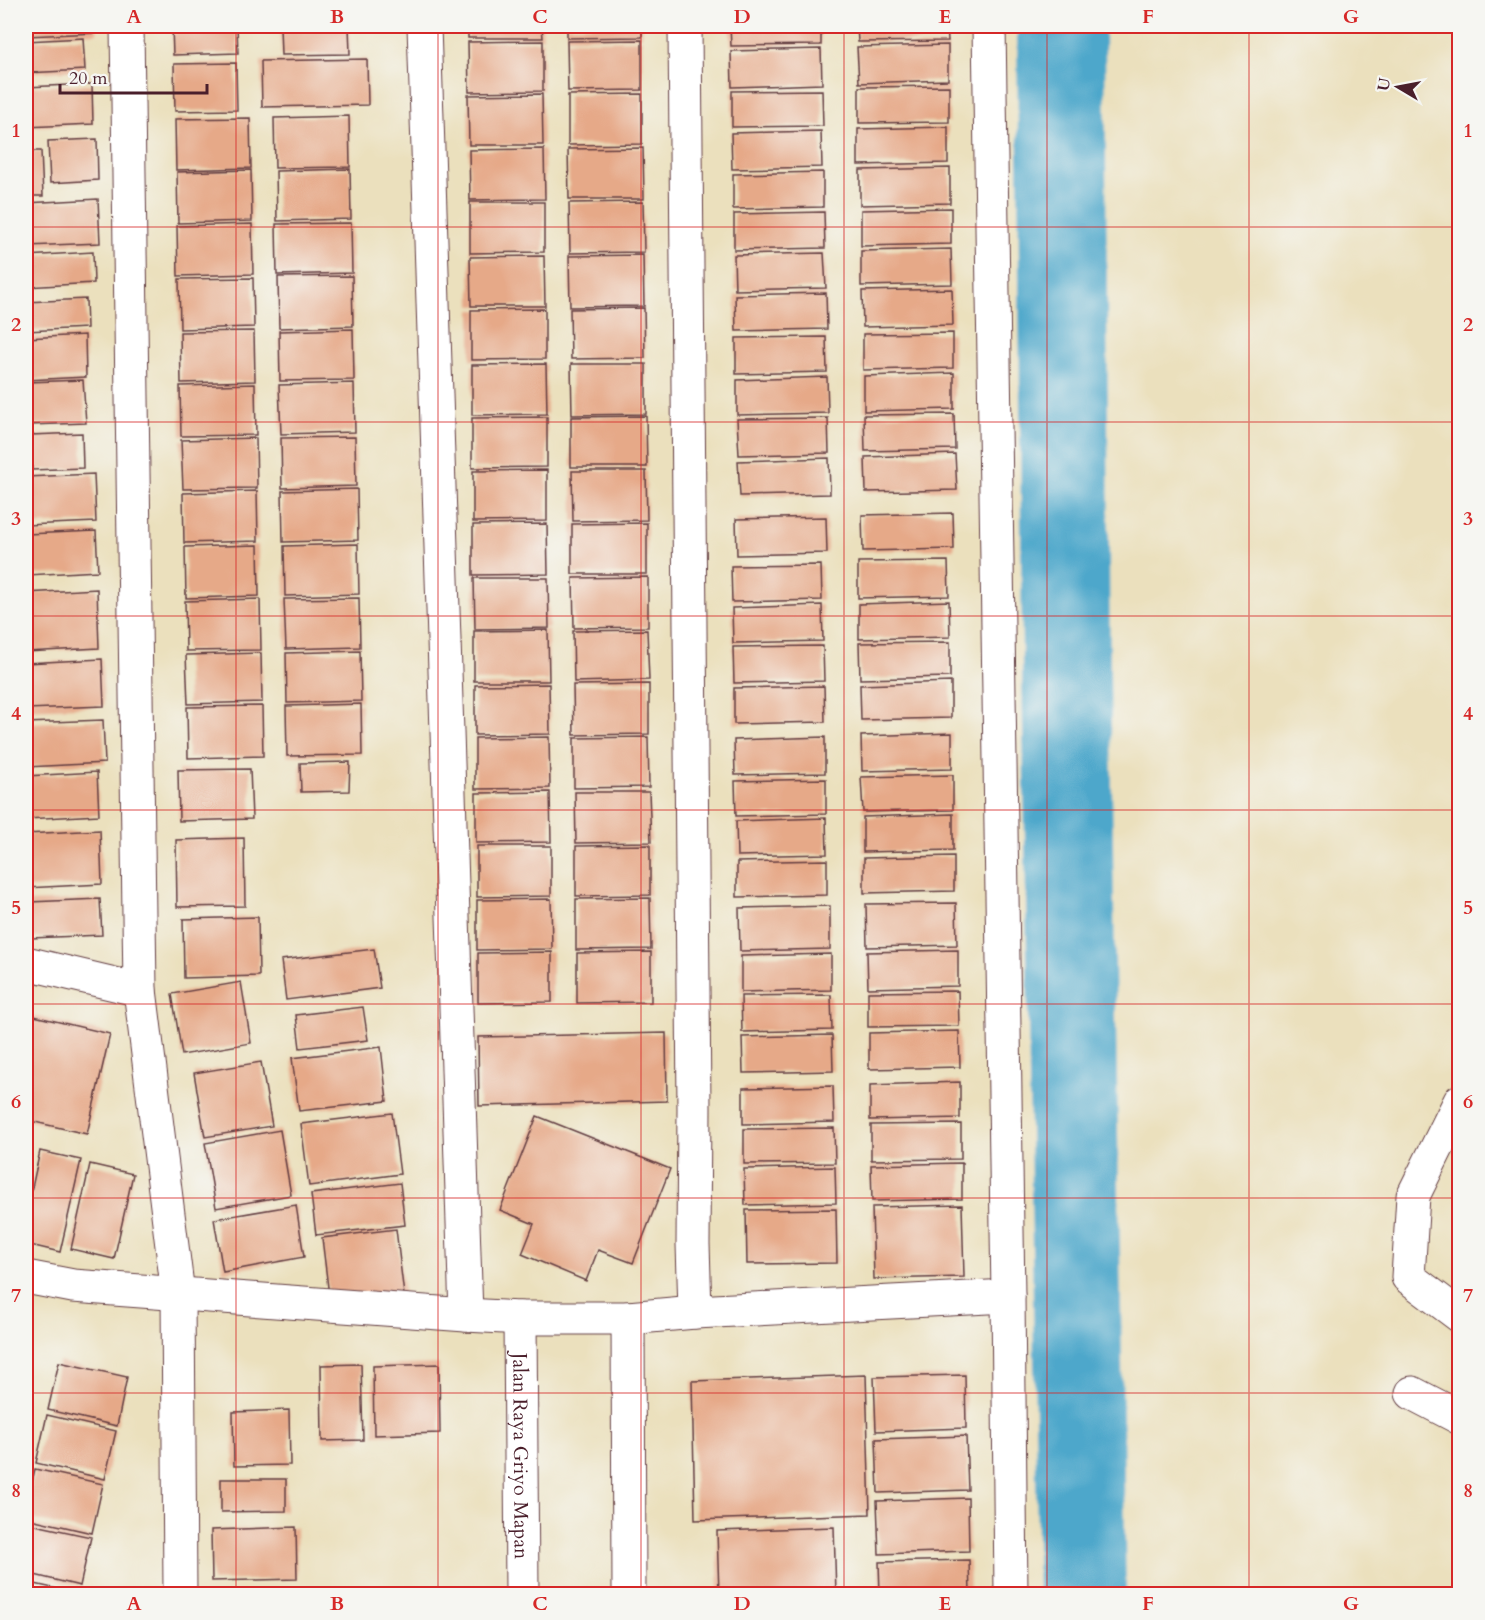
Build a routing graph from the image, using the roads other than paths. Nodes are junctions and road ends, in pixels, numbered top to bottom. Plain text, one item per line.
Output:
1 (127, 26) edge
2 (424, 26) edge
3 (685, 26) edge
4 (989, 26) edge
5 (26, 963) edge
6 (140, 990) junction
7 (1460, 1101) edge
8 (26, 1277) edge
9 (178, 1294) junction
10 (1008, 1296) junction
11 (695, 1312) junction
12 (466, 1315) junction
13 (1460, 1316) edge
14 (520, 1318) junction
15 (627, 1318) junction
16 (1412, 1392) dead end
17 (1460, 1418) edge
18 (179, 1593) edge
19 (522, 1594) edge
20 (629, 1594) edge
21 (1011, 1594) edge

1 - 6 street
2 - 12 street
3 - 11 street
4 - 10 street
5 - 6 street
6 - 9 street
7 - 13 street
8 - 9 street
9 - 12 street
9 - 18 street
10 - 11 street
10 - 21 street
11 - 15 street
12 - 14 street
14 - 15 street
14 - 19 street, Jalan Raya Griyo Mapan
15 - 20 street
16 - 17 street

